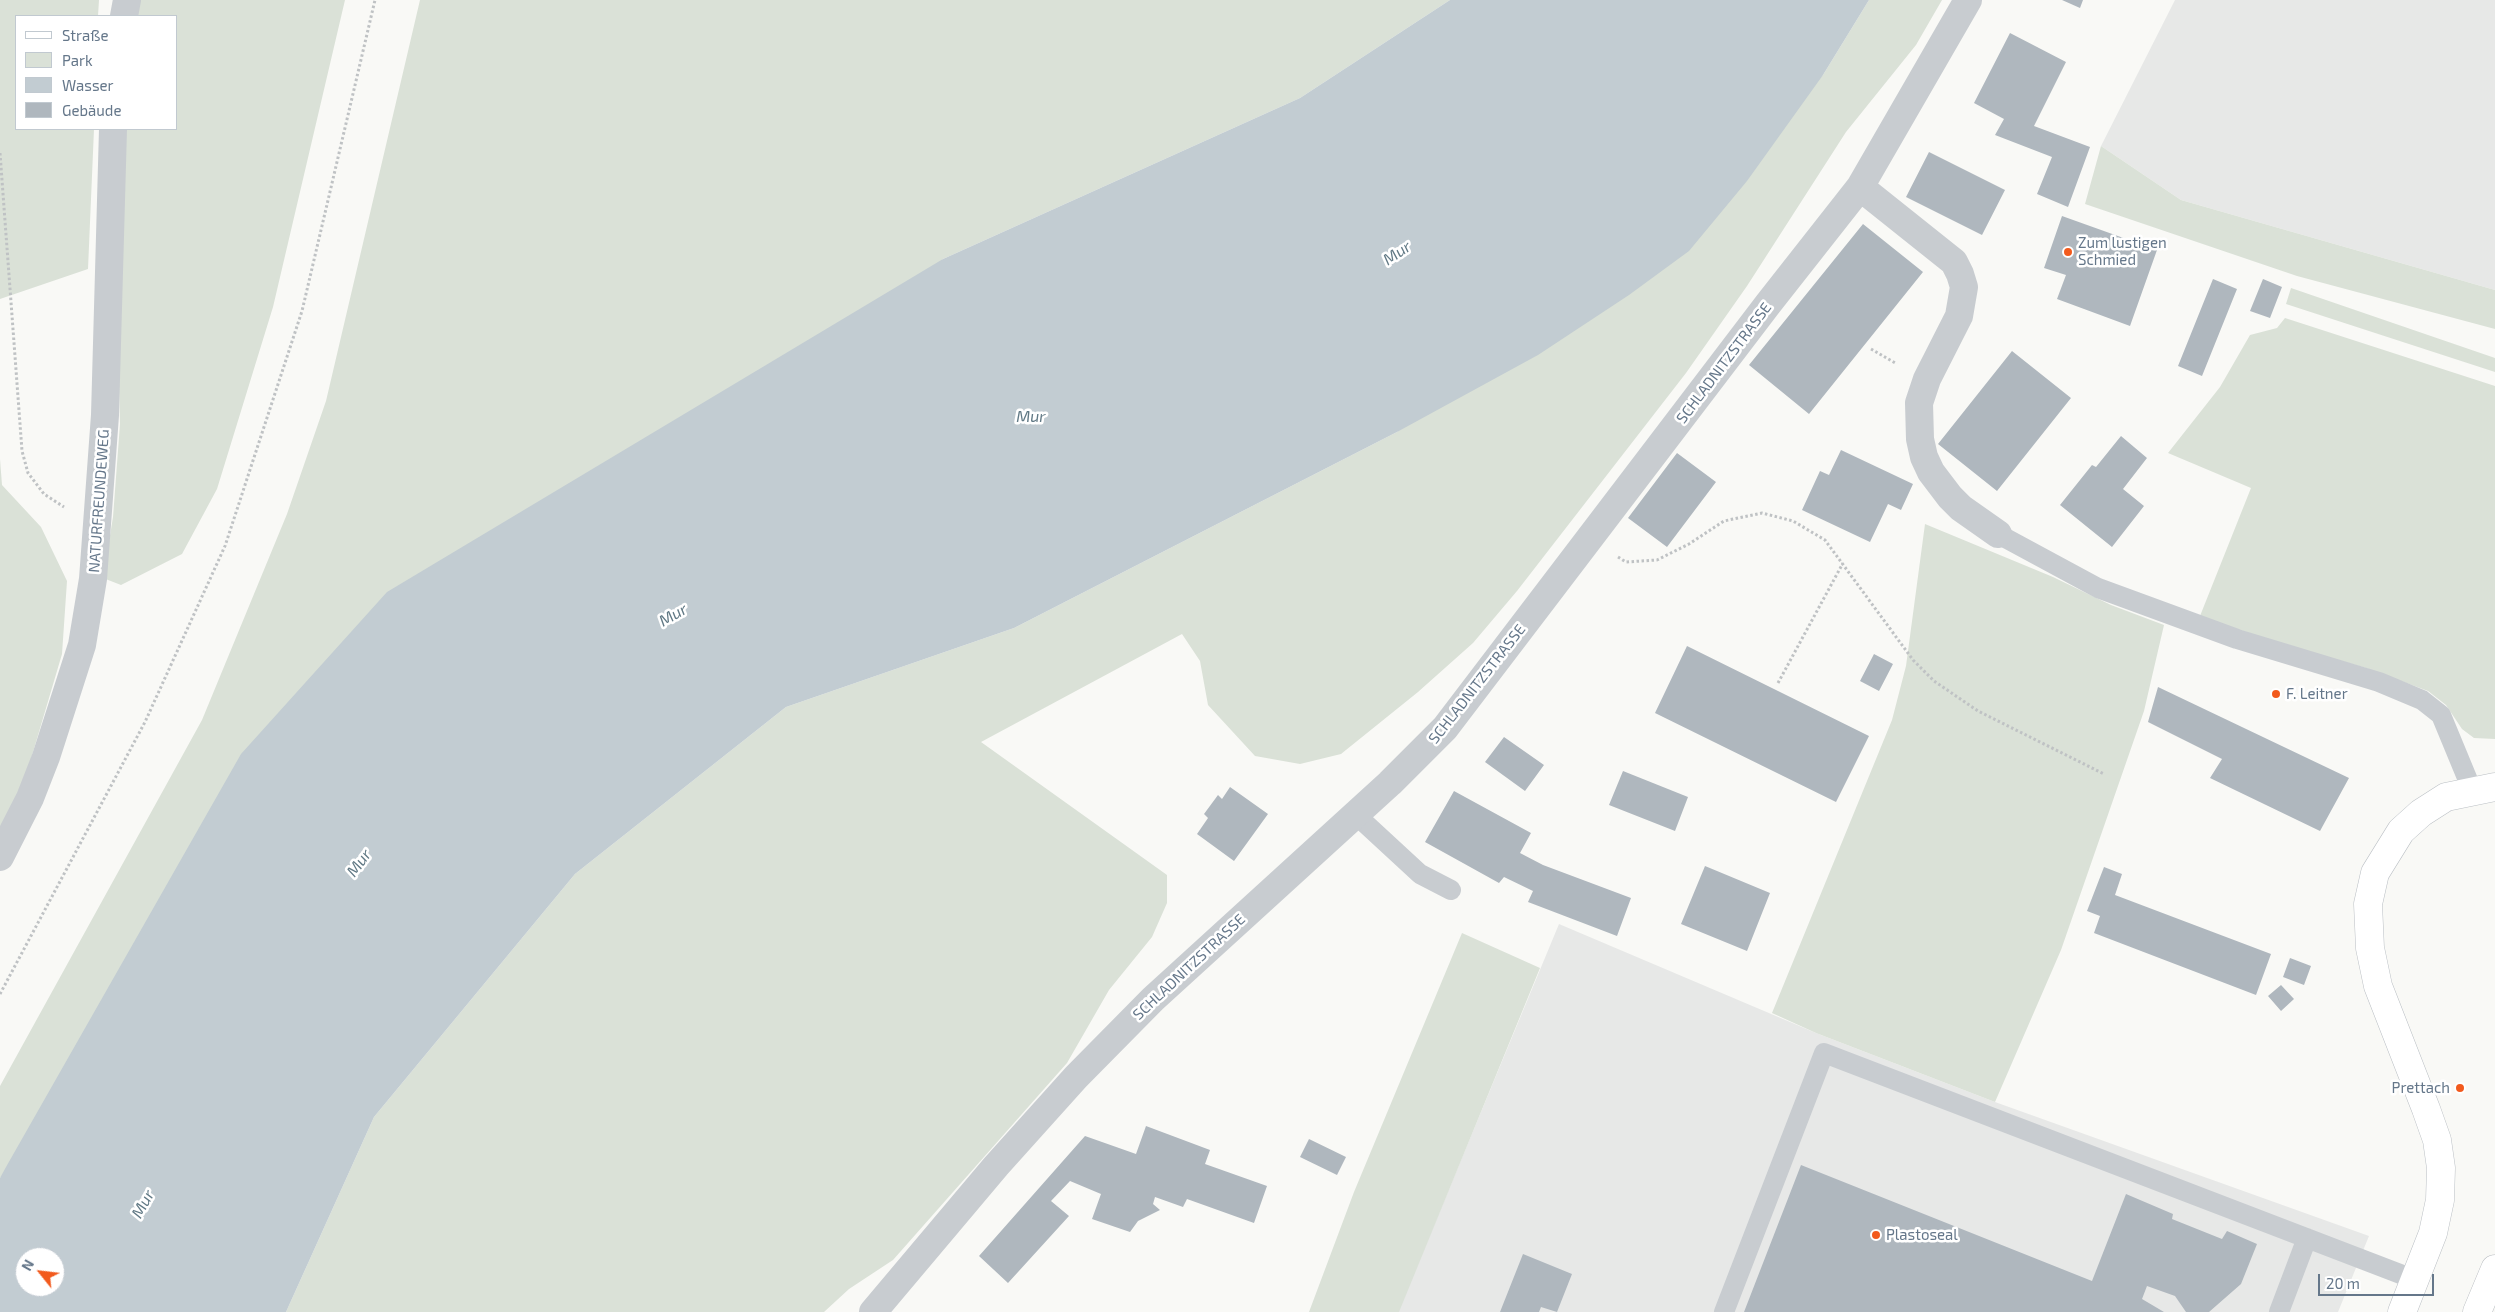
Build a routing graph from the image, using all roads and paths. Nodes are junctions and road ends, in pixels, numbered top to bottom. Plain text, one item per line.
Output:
1 (126, 0) edge
2 (375, 0) edge
3 (1968, 0) edge
4 (124, 15) edge
5 (113, 130) edge
6 (0, 154) edge
7 (1860, 187) junction
8 (100, 511) junction
9 (1998, 534) joint
10 (1588, 539) junction
11 (1843, 562) junction
12 (1778, 683) dead end
13 (2104, 774) dead end
14 (2484, 788) edge
15 (1355, 814) junction
16 (0, 856) edge
17 (1451, 890) dead end
18 (0, 994) edge
19 (2307, 1238) junction
20 (2495, 1269) edge
21 (2416, 1280) junction
22 (873, 1312) edge
23 (1724, 1312) edge
24 (2279, 1312) edge
25 (2402, 1312) edge
26 (2477, 1312) edge

1 - 4 street
2 - 18 path
3 - 7 street, SCHLADNITZSTRASSE
5 - 8 street, NATURFREUNDEWEG
6 - 8 path
7 - 9 street
7 - 10 street, SCHLADNITZSTRASSE
8 - 16 street, NATURFREUNDEWEG
9 - 14 lane
10 - 11 path
10 - 15 street, SCHLADNITZSTRASSE
11 - 12 path
11 - 13 path
14 - 21 main road
15 - 17 lane
15 - 22 street, SCHLADNITZSTRASSE
19 - 21 lane
19 - 23 lane
19 - 24 lane
20 - 26 main road
21 - 25 main road

